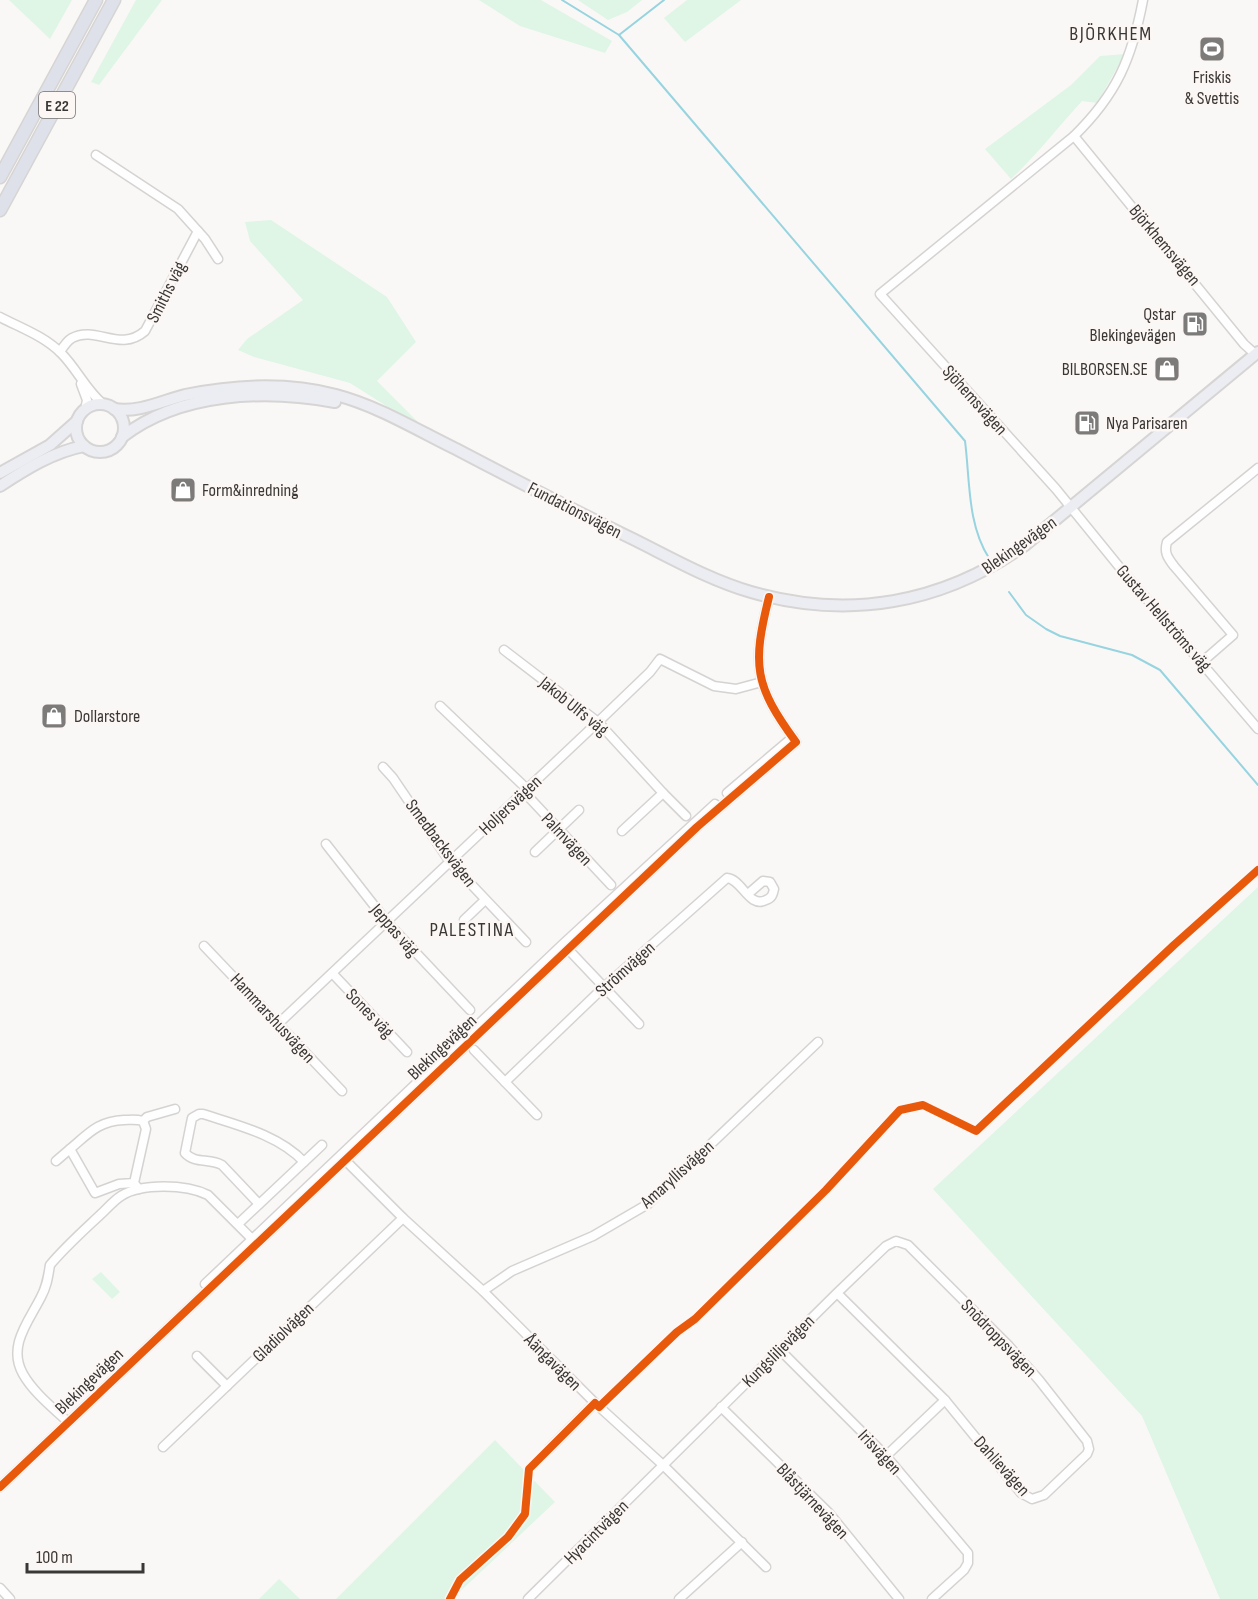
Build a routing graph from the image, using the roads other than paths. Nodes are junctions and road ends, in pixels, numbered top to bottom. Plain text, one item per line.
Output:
1 (96, 0) edge
2 (114, 0) edge
3 (1143, 0) edge
4 (1074, 136) junction
5 (96, 155) dead end
6 (0, 177) edge
7 (0, 210) edge
8 (198, 231) junction
9 (218, 259) dead end
10 (0, 317) edge
11 (60, 352) junction
12 (1257, 353) edge
13 (78, 375) junction
14 (103, 404) junction
15 (114, 409) junction
16 (85, 410) junction
17 (386, 414) junction
18 (77, 421) junction
19 (122, 437) junction
20 (84, 447) junction
21 (1258, 468) edge
22 (0, 473) edge
23 (0, 486) edge
24 (1071, 506) junction
25 (769, 597) junction
26 (504, 650) dead end
27 (1202, 662) junction
28 (762, 682) junction
29 (440, 706) dead end
30 (598, 722) junction
31 (1258, 729) edge
32 (383, 767) dead end
33 (525, 790) junction
34 (663, 793) junction
35 (579, 810) dead end
36 (686, 816) dead end
37 (558, 830) junction
38 (622, 831) dead end
39 (326, 844) dead end
40 (535, 852) dead end
41 (450, 862) junction
42 (611, 885) dead end
43 (748, 894) dead end
44 (485, 900) junction
45 (464, 920) dead end
46 (387, 922) junction
47 (526, 942) dead end
48 (204, 946) dead end
49 (566, 946) junction
50 (333, 974) junction
51 (604, 987) junction
52 (470, 1011) dead end
53 (278, 1024) junction
54 (639, 1024) dead end
55 (818, 1042) dead end
56 (474, 1050) dead end
57 (407, 1052) dead end
58 (505, 1082) junction
59 (342, 1091) dead end
60 (175, 1109) dead end
61 (537, 1115) dead end
62 (143, 1121) junction
63 (322, 1144) dead end
64 (70, 1149) junction
65 (343, 1158) junction
66 (56, 1161) dead end
67 (304, 1162) junction
68 (136, 1186) junction
69 (259, 1204) junction
70 (403, 1218) junction
71 (238, 1224) junction
72 (254, 1241) junction
73 (896, 1241) joint
74 (483, 1291) junction
75 (837, 1293) junction
76 (780, 1350) junction
77 (197, 1356) dead end
78 (227, 1386) junction
79 (945, 1400) junction
80 (595, 1403) junction
81 (721, 1407) junction
82 (66, 1420) junction
83 (163, 1447) dead end
84 (549, 1449) dead end
85 (1089, 1449) joint
86 (886, 1456) junction
87 (663, 1465) junction
88 (0, 1479) edge
89 (0, 1487) edge
90 (742, 1542) junction
91 (766, 1567) dead end
92 (0, 1588) edge
93 (10, 1599) edge
94 (528, 1599) edge
95 (679, 1599) edge
96 (899, 1599) edge
97 (932, 1599) edge

1 - 6 highway, E 22
2 - 7 highway, E 22
3 - 4 street
4 - 12 street, Björkhemsvägen
4 - 24 street, Sjöhemsvägen
5 - 8 street
8 - 9 street
8 - 11 street, Smiths väg
10 - 11 street
11 - 13 street
12 - 24 main road, Blekingevägen
13 - 14 street
13 - 16 street
14 - 15 main road
14 - 16 main road
15 - 17 main road, Fundationsvägen
15 - 19 main road
16 - 18 main road
17 - 19 main road, Fundationsvägen
17 - 25 main road, Fundationsvägen
18 - 20 main road
18 - 22 main road
19 - 20 main road
20 - 23 main road
21 - 27 street
24 - 25 main road, Blekingevägen
24 - 27 street, Gustav Hellströms väg
25 - 28 street, Blekingevägen
26 - 30 street, Jakob Ulfs väg
27 - 31 street, Gustav Hellströms väg
28 - 30 street, Holjersvägen
28 - 49 street, Blekingevägen
29 - 33 street, Palmvägen
30 - 33 street, Holjersvägen
30 - 34 street, Jakob Ulfs väg
32 - 41 street, Smedbacksvägen
33 - 37 street, Palmvägen
33 - 41 street, Holjersvägen
34 - 36 street, Jakob Ulfs väg
34 - 38 street
35 - 37 street
37 - 40 street
37 - 42 street, Palmvägen
39 - 46 street, Jeppas väg
41 - 44 street, Smedbacksvägen
41 - 46 street, Holjersvägen
43 - 51 street, Strömvägen
44 - 45 street
44 - 47 street, Smedbacksvägen
46 - 50 street, Holjersvägen
46 - 52 street, Jeppas väg
48 - 53 street, Hammarshusvägen
49 - 51 street
49 - 65 street, Blekingevägen
50 - 53 street, Holjersvägen
50 - 57 street, Sones väg
51 - 54 street
51 - 58 street, Strömvägen
53 - 59 street, Hammarshusvägen
55 - 74 street, Amaryllisvägen
56 - 58 street
58 - 61 street
60 - 62 street
62 - 64 street
62 - 68 street
63 - 67 street
64 - 66 street
64 - 68 street
65 - 70 street, Åängavägen
65 - 72 street, Blekingevägen
67 - 69 street
67 - 69 street
68 - 71 street
68 - 82 street
69 - 71 street
70 - 74 street, Åängavägen
70 - 78 street, Gladiolvägen
71 - 72 street
72 - 82 street, Blekingevägen
73 - 75 street, Kungsliljevägen
73 - 85 street, Snödroppsvägen
74 - 80 street, Åängavägen
75 - 76 street, Kungsliljevägen
75 - 79 street, Dahlievägen
76 - 81 street, Kungsliljevägen
76 - 86 street, Irisvägen
77 - 78 street
78 - 83 street, Gladiolvägen
79 - 85 street, Dahlievägen
79 - 86 street
80 - 84 street
80 - 87 street, Åängavägen
81 - 87 street, Kungsliljevägen
81 - 96 street, Blåstjärnevägen
82 - 88 street, Blekingevägen
82 - 89 street, Blekingevägen
86 - 97 street, Irisvägen
87 - 90 street, Åängavägen
87 - 94 street, Hyacintvägen
90 - 91 street, Åängavägen
90 - 95 street
92 - 93 street

